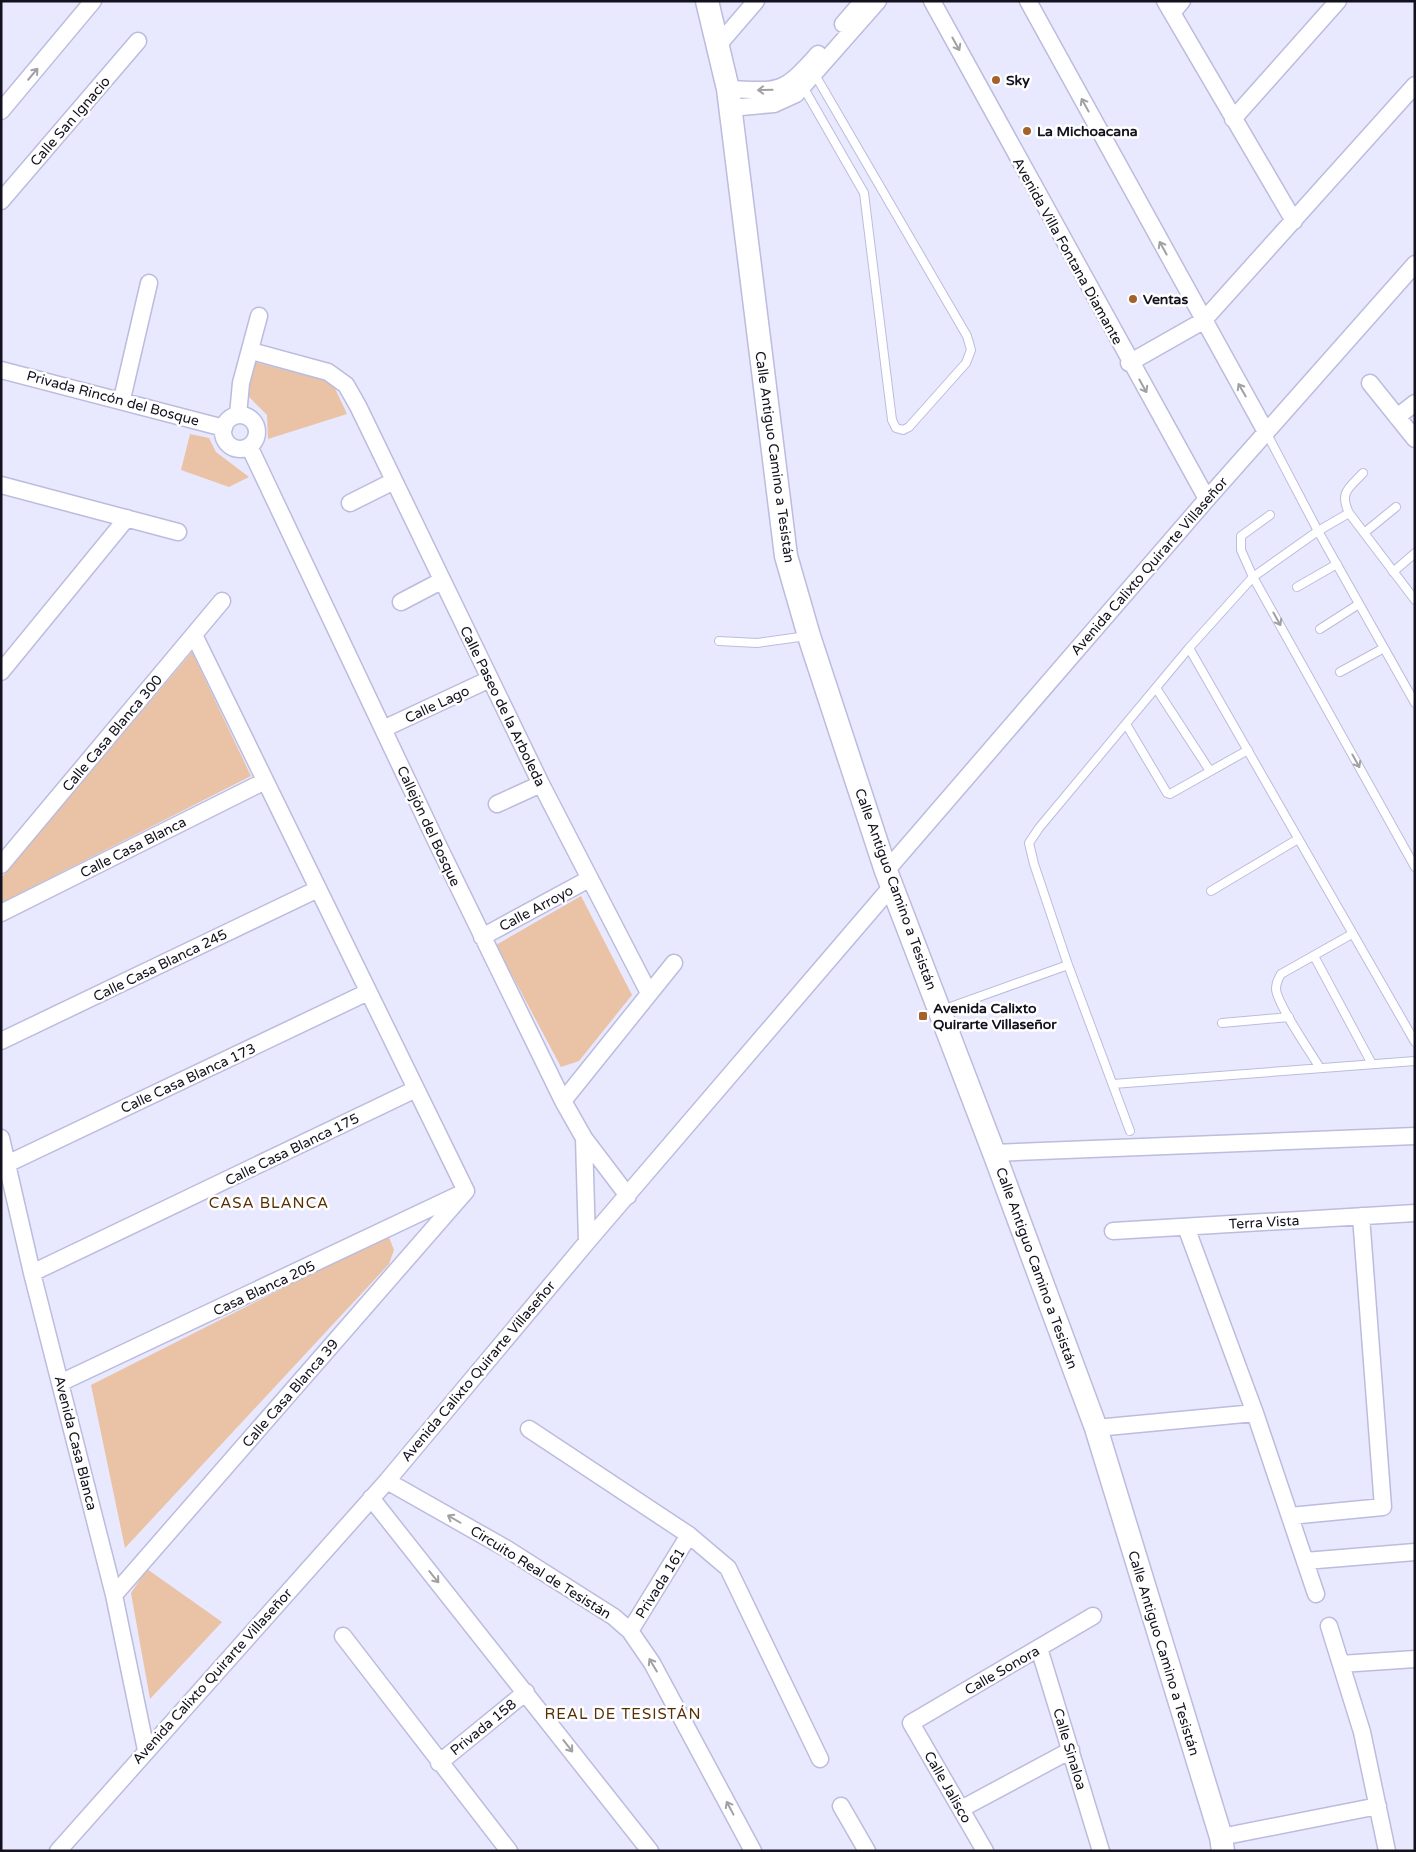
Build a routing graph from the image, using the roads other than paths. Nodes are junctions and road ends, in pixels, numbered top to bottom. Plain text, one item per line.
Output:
1 (93, 1) edge
2 (707, 1) edge
3 (756, 1) edge
4 (863, 1) edge
5 (878, 1) edge
6 (932, 1) edge
7 (1028, 1) edge
8 (1338, 1) edge
9 (1173, 5) edge
10 (138, 41) dead end
11 (719, 44) junction
12 (812, 69) junction
13 (800, 83) junction
14 (1415, 85) edge
15 (729, 98) junction
16 (1, 111) edge
17 (1234, 119) junction
18 (879, 184) junction
19 (864, 193) junction
20 (1, 201) edge
21 (1294, 221) junction
22 (1415, 264) edge
23 (149, 283) dead end
24 (259, 316) dead end
25 (1203, 321) junction
26 (250, 351) junction
27 (1130, 363) junction
28 (1, 370) edge
29 (1370, 383) dead end
30 (122, 399) junction
31 (1415, 403) edge
32 (238, 415) junction
33 (1397, 417) junction
34 (224, 428) junction
35 (1266, 432) junction
36 (1415, 439) edge
37 (249, 446) junction
38 (1363, 473) dead end
39 (394, 481) junction
40 (3, 488) edge
41 (1206, 499) junction
42 (350, 503) dead end
43 (1396, 507) dead end
44 (1349, 513) junction
45 (1270, 515) dead end
46 (127, 518) junction
47 (1318, 531) junction
48 (178, 532) dead end
49 (1364, 533) junction
50 (1415, 552) edge
51 (1337, 564) junction
52 (1393, 572) junction
53 (1253, 577) junction
54 (441, 581) junction
55 (1298, 587) dead end
56 (1415, 600) edge
57 (222, 601) dead end
58 (401, 602) dead end
59 (1359, 604) junction
60 (1320, 629) dead end
61 (194, 635) junction
62 (808, 636) junction
63 (719, 641) dead end
64 (1189, 648) junction
65 (1384, 648) junction
66 (1, 672) edge
67 (1340, 672) dead end
68 (490, 679) junction
69 (1156, 688) junction
70 (1415, 703) edge
71 (1126, 724) junction
72 (383, 729) junction
73 (1248, 750) junction
74 (1210, 771) junction
75 (265, 781) junction
76 (541, 784) junction
77 (497, 804) dead end
78 (1298, 840) junction
79 (1, 865) edge
80 (1415, 868) edge
81 (889, 878) junction
82 (589, 879) junction
83 (318, 889) junction
84 (1211, 891) dead end
85 (1, 913) edge
86 (1352, 934) junction
87 (482, 937) junction
88 (1314, 956) junction
89 (674, 963) dead end
90 (1068, 965) junction
91 (368, 992) junction
92 (649, 993) junction
93 (940, 1010) junction
94 (1289, 1017) junction
95 (1222, 1023) dead end
96 (1, 1041) edge
97 (1415, 1042) edge
98 (1415, 1061) edge
99 (1372, 1064) junction
100 (1320, 1068) junction
101 (1113, 1084) junction
102 (416, 1089) junction
103 (563, 1100) junction
104 (1130, 1131) dead end
105 (1415, 1136) edge
106 (1, 1138) edge
107 (584, 1138) junction
108 (994, 1153) junction
109 (7, 1164) junction
110 (466, 1191) junction
111 (628, 1196) junction
112 (1415, 1213) edge
113 (1361, 1216) junction
114 (1186, 1227) junction
115 (1114, 1231) dead end
116 (587, 1242) junction
117 (32, 1273) junction
118 (60, 1383) junction
119 (1255, 1413) junction
120 (1096, 1428) junction
121 (529, 1429) dead end
122 (387, 1481) junction
123 (371, 1498) junction
124 (1290, 1516) junction
125 (689, 1535) junction
126 (1415, 1552) edge
127 (1305, 1561) junction
128 (1316, 1594) dead end
129 (114, 1595) junction
130 (1093, 1616) dead end
131 (1329, 1626) dead end
132 (630, 1631) junction
133 (343, 1636) dead end
134 (1039, 1648) junction
135 (1415, 1659) edge
136 (1341, 1664) junction
137 (526, 1692) junction
138 (911, 1723) joint
139 (146, 1750) junction
140 (1071, 1750) junction
141 (820, 1759) dead end
142 (439, 1763) junction
143 (842, 1806) dead end
144 (1378, 1806) junction
145 (961, 1809) junction
146 (1222, 1844) edge
147 (1097, 1849) edge
148 (58, 1851) edge
149 (508, 1851) edge
150 (650, 1851) edge
151 (753, 1851) edge
152 (867, 1851) edge
153 (984, 1851) edge
154 (1387, 1851) edge

16 -> 1 street
2 - 11 street, Calle Antiguo Camino a Tesistán
3 - 11 street
4 - 12 street
5 - 12 street
6 -> 27 street, Avenida Villa Fontana Diamante
25 -> 7 street
8 - 17 street
9 - 17 street
10 - 20 street, Calle San Ignacio
11 - 15 street, Calle Antiguo Camino a Tesistán
12 - 13 street
12 - 18 lane
13 - 15 street
13 - 19 lane
14 - 21 street
15 - 62 street, Calle Antiguo Camino a Tesistán
17 - 21 street
18 - 19 lane
18 - 19 lane
21 - 25 street
22 - 35 street, Avenida Calixto Quirarte Villaseñor
23 - 30 street
24 - 26 street
25 - 27 street
35 -> 25 street
26 - 32 street
26 - 39 street, Calle Paseo de la Arboleda
27 -> 41 street, Avenida Villa Fontana Diamante
28 - 30 street, Privada Rincón del Bosque
29 - 33 street
30 - 34 street, Privada Rincón del Bosque
31 - 33 street
32 - 34 street
32 - 37 street
33 - 36 street
34 - 37 street
35 - 41 street, Avenida Calixto Quirarte Villaseñor
35 - 47 lane
37 - 72 street, Callejón del Bosque
38 - 44 lane
39 - 42 street
39 - 54 street, Calle Paseo de la Arboleda
40 - 46 street
41 - 81 street, Avenida Calixto Quirarte Villaseñor
43 - 49 lane
44 - 47 lane
44 - 49 lane
45 - 53 lane
46 - 48 street
46 - 66 street
47 - 51 lane
47 - 53 lane
49 - 52 lane
50 - 52 lane
51 - 55 lane
51 - 59 lane
52 - 56 lane
53 - 64 lane
53 -> 80 lane
54 - 58 street
54 - 68 street, Calle Paseo de la Arboleda
57 - 61 street, Calle Casa Blanca 300
59 - 60 lane
59 - 65 lane
61 - 75 street
61 - 79 street, Calle Casa Blanca 300
62 - 63 lane
62 - 81 street, Calle Antiguo Camino a Tesistán
64 - 69 lane
64 - 73 lane
65 - 67 lane
65 - 70 lane
68 - 72 street, Calle Lago
68 - 76 street, Calle Paseo de la Arboleda
69 - 71 lane
69 - 74 lane
71 - 74 lane
71 - 90 lane
72 - 87 street, Callejón del Bosque
73 - 74 lane
73 - 78 lane
75 - 83 street
75 - 85 street, Calle Casa Blanca
76 - 77 street
76 - 82 street, Calle Paseo de la Arboleda
78 - 84 lane
78 - 86 lane
81 - 93 street, Calle Antiguo Camino a Tesistán
81 - 111 street, Avenida Calixto Quirarte Villaseñor
82 - 87 street, Calle Arroyo
82 - 92 street, Calle Paseo de la Arboleda
83 - 91 street
83 - 96 street, Calle Casa Blanca 245
86 - 88 lane
86 - 97 lane
87 - 103 street, Callejón del Bosque
88 - 94 lane
88 - 99 lane
89 - 92 street
90 - 93 lane
90 - 101 lane
91 - 102 street
91 - 109 street, Calle Casa Blanca 173
92 - 103 street
93 - 108 street, Calle Antiguo Camino a Tesistán
94 - 95 lane
94 - 100 lane
98 - 99 lane
99 - 100 lane
100 - 101 lane
101 - 104 lane
102 - 110 street
102 - 117 street, Calle Casa Blanca 175
103 - 107 street, Callejón del Bosque
105 - 108 street
106 - 109 street, Avenida Casa Blanca
107 - 111 street, Callejón del Bosque
107 - 116 street
108 - 120 street, Calle Antiguo Camino a Tesistán
109 - 117 street, Avenida Casa Blanca
110 - 118 street, Casa Blanca 205
110 - 129 street, Calle Casa Blanca 39
111 - 116 street, Avenida Calixto Quirarte Villaseñor
112 - 113 street, Terra Vista
113 - 114 street, Terra Vista
113 - 124 street
114 - 115 street, Terra Vista
114 - 119 street
116 - 122 street, Avenida Calixto Quirarte Villaseñor
117 - 118 street, Avenida Casa Blanca
118 - 129 street, Avenida Casa Blanca
119 - 120 street
119 - 124 street
120 - 146 street, Calle Antiguo Camino a Tesistán
121 - 125 street
122 - 123 street, Avenida Calixto Quirarte Villaseñor
132 -> 122 street, Circuito Real de Tesistán
123 -> 137 street
123 - 139 street, Avenida Calixto Quirarte Villaseñor
124 - 127 street
125 - 132 street, Privada 161
125 - 141 street
126 - 127 street
127 - 128 street
129 - 139 street, Avenida Casa Blanca
130 - 134 street, Calle Sonora
131 - 136 street
151 -> 132 street, Circuito Real de Tesistán
133 - 142 street
134 - 138 street, Calle Sonora
134 - 140 street, Calle Sinaloa
135 - 136 street
136 - 144 street
137 - 142 street, Privada 158
137 -> 150 street
138 - 145 street, Calle Jalisco
139 - 148 street, Avenida Calixto Quirarte Villaseñor
140 - 145 street
140 - 147 street, Calle Sinaloa
142 - 149 street
143 - 152 street
144 - 146 street
144 - 154 street
145 - 153 street, Calle Jalisco

